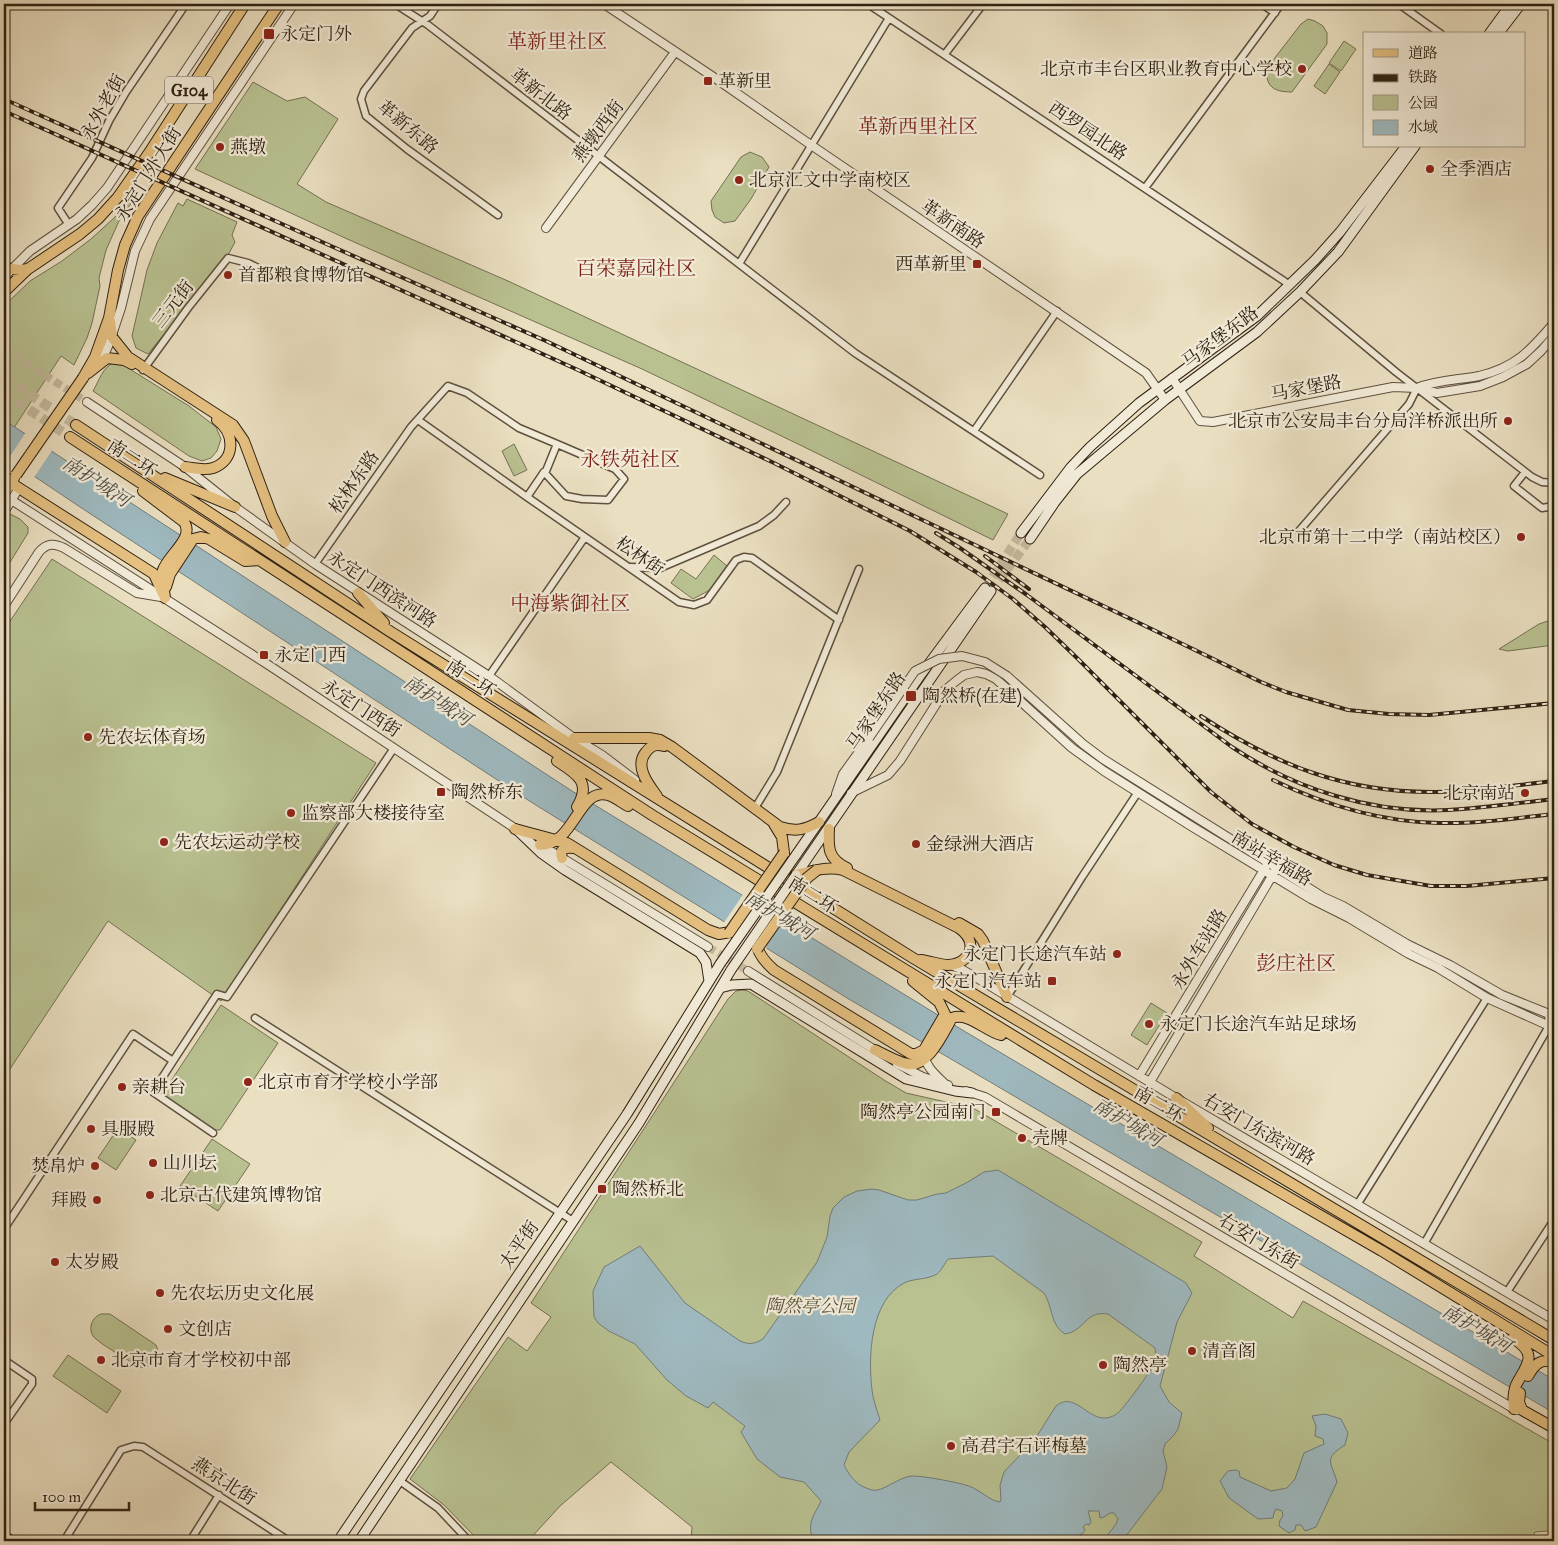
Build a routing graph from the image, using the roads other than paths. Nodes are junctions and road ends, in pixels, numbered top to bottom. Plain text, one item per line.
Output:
1 (186, 4) edge
2 (230, 4) edge
3 (245, 4) edge
4 (279, 4) edge
5 (287, 4) edge
6 (294, 4) edge
7 (394, 4) edge
8 (438, 4) edge
9 (604, 4) edge
10 (868, 4) edge
11 (983, 4) edge
12 (1262, 4) edge
13 (1281, 4) edge
14 (1399, 4) edge
15 (1510, 4) edge
16 (1520, 4) edge
17 (1274, 13) junction
18 (271, 16) junction
19 (890, 18) junction
20 (422, 22) junction
21 (1438, 32) edge
22 (1490, 32) edge
23 (1499, 32) edge
24 (675, 52) junction
25 (945, 54) junction
26 (811, 145) junction
27 (1404, 148) edge
28 (1414, 148) edge
29 (597, 156) junction
30 (1145, 188) junction
31 (498, 215) dead end
32 (69, 225) junction
33 (546, 228) dead end
34 (739, 264) junction
35 (28, 269) junction
36 (6, 271) edge
37 (277, 277) dead end
38 (1290, 285) junction
39 (4, 292) edge
40 (1300, 292) junction
41 (1057, 311) junction
42 (109, 318) junction
43 (1554, 323) edge
44 (1554, 336) edge
45 (112, 337) junction
46 (101, 362) junction
47 (144, 369) junction
48 (83, 378) junction
49 (1172, 378) junction
50 (1179, 388) junction
51 (1417, 388) junction
52 (1156, 389) junction
53 (1165, 400) junction
54 (87, 402) tunnel mouth
55 (418, 420) junction
56 (76, 425) tunnel mouth
57 (974, 431) junction
58 (70, 437) tunnel mouth
59 (557, 444) junction
60 (185, 467) junction
61 (142, 468) junction
62 (544, 472) junction
63 (1524, 472) junction
64 (1040, 475) dead end
65 (134, 478) junction
66 (1554, 483) edge
67 (16, 489) junction
68 (4, 494) edge
69 (527, 497) junction
70 (786, 502) dead end
71 (1554, 506) edge
72 (236, 507) junction
73 (4, 512) edge
74 (1299, 531) dead end
75 (1021, 533) tunnel mouth
76 (190, 537) junction
77 (585, 537) junction
78 (1030, 539) tunnel mouth
79 (285, 542) junction
80 (258, 560) junction
81 (315, 564) junction
82 (628, 567) junction
83 (859, 569) dead end
84 (162, 573) junction
85 (358, 592) junction
86 (165, 598) junction
87 (4, 606) edge
88 (839, 620) junction
89 (391, 632) junction
90 (489, 676) junction
91 (574, 738) junction
92 (536, 739) junction
93 (672, 747) junction
94 (394, 748) junction
95 (1138, 792) junction
96 (852, 793) junction
97 (588, 794) junction
98 (660, 800) junction
99 (832, 804) junction
100 (754, 808) junction
101 (652, 815) junction
102 (819, 822) junction
103 (774, 823) junction
104 (516, 829) junction
105 (829, 829) junction
106 (565, 831) junction
107 (541, 841) junction
108 (555, 841) junction
109 (575, 848) junction
110 (784, 853) junction
111 (562, 858) junction
112 (1268, 862) junction
113 (1276, 868) junction
114 (786, 869) junction
115 (817, 870) junction
116 (1264, 870) junction
117 (796, 875) junction
118 (1272, 875) junction
119 (744, 928) junction
120 (760, 928) junction
121 (730, 933) junction
122 (708, 947) tunnel mouth
123 (757, 949) junction
124 (913, 958) junction
125 (949, 965) junction
126 (748, 971) tunnel mouth
127 (907, 972) junction
128 (708, 981) junction
129 (720, 988) junction
130 (1007, 997) junction
131 (1487, 998) junction
132 (1551, 1014) edge
133 (948, 1016) junction
134 (255, 1018) dead end
135 (1552, 1027) edge
136 (1016, 1038) junction
137 (875, 1050) junction
138 (926, 1054) junction
139 (173, 1061) junction
140 (1139, 1076) junction
141 (1150, 1082) junction
142 (946, 1084) junction
143 (972, 1093) junction
144 (1176, 1098) junction
145 (213, 1134) dead end
146 (1221, 1141) junction
147 (1358, 1205) junction
148 (561, 1213) junction
149 (1554, 1220) edge
150 (573, 1221) junction
151 (4, 1229) edge
152 (1424, 1244) junction
153 (1507, 1292) junction
154 (1473, 1307) junction
155 (1554, 1320) edge
156 (1554, 1340) edge
157 (1554, 1356) edge
158 (4, 1360) edge
159 (1533, 1360) junction
160 (1554, 1363) edge
161 (1516, 1397) junction
162 (1514, 1409) junction
163 (4, 1424) edge
164 (1554, 1428) edge
165 (1554, 1432) edge
166 (400, 1481) junction
167 (219, 1495) junction
168 (4, 1535) edge
169 (14, 1541) edge
170 (64, 1541) edge
171 (190, 1541) edge
172 (288, 1541) edge
173 (338, 1541) edge
174 (358, 1541) edge
175 (469, 1541) edge

1 - 32 street, 永外老街
2 - 32 street, 永定门外大街
3 - 35 main road, 永定门外大街 / G104
4 - 18 main road, 永定门外大街 / G104
5 - 18 main road
6 - 45 street, 永定门外大街
7 - 20 street, 革新北路
8 - 20 street
9 - 24 street, 革新南路
10 - 19 street, 西罗园北路
11 - 25 street
12 - 17 street
13 - 17 street
14 - 21 street
15 - 22 main road
16 - 23 main road
17 - 30 street
18 - 42 main road, 永定门外大街 / G104
19 - 25 street, 西罗园北路
19 - 26 street
20 - 29 street, 革新北路
20 - 31 street, 革新东路
24 - 26 street, 革新南路
24 - 29 street, 燕墩西街
25 - 30 street, 西罗园北路
26 - 34 street
26 - 41 street, 革新南路
27 - 38 main road, 马家堡东路
28 - 40 main road, 马家堡东路
29 - 33 street, 燕墩西街
29 - 34 street, 革新北路
30 - 38 street, 西罗园北路
32 - 36 street, 永定门外大街
34 - 57 street, 革新北路
35 - 36 main road
35 - 39 main road, 永定门外大街 / G104
37 - 47 street, 三元街
38 - 49 main road, 马家堡东路
40 - 50 main road, 马家堡东路
40 - 51 street
41 - 52 street, 革新南路
41 - 57 street
42 - 45 main road
42 - 48 main road, 永定门外大街 / G104
43 - 51 street, 马家堡路
44 - 51 street, 马家堡路
45 - 46 street, 永定门外大街
45 - 47 main road
46 - 47 main road
46 - 48 main road
47 - 60 main road
47 - 79 main road
48 - 67 main road, bridge
49 - 50 street
49 - 52 main road, 马家堡东路
50 - 51 street, 马家堡路
50 - 53 main road, 马家堡东路
51 - 63 street
51 - 74 street
52 - 53 street, 革新南路
52 - 75 main road, 马家堡东路
53 - 78 main road, 马家堡东路
54 - 60 street, 永定门西滨河路
55 - 59 street, 松林东路
55 - 69 street, 松林街
55 - 81 street, 松林东路
56 - 61 main road, 南二环
57 - 64 street, 革新北路
58 - 65 main road, 南二环
59 - 62 street
59 - 62 street
60 - 72 street, 永定门西滨河路
61 - 72 main road
61 - 89 main road, 南二环
62 - 69 street
63 - 66 street
63 - 71 street
65 - 76 main road
65 - 80 main road, 南二环
67 - 68 main road
67 - 73 street
67 - 84 main road
67 - 86 street, 永定门西街
69 - 77 street, 松林街
70 - 82 street
72 - 79 street, 永定门西滨河路
76 - 80 main road
76 - 84 main road
77 - 82 street, 松林街
77 - 90 street
79 - 81 street, 永定门西滨河路
80 - 92 main road, 南二环
81 - 85 street, 永定门西滨河路
82 - 88 street, 松林街
83 - 88 street
84 - 86 main road
85 - 89 main road
85 - 90 street, 永定门西滨河路
86 - 87 street
86 - 94 street, 永定门西街
88 - 100 street
89 - 98 main road, 南二环
90 - 91 street, 永定门西滨河路
91 - 93 main road
91 - 98 street, 永定门西滨河路
92 - 97 main road
92 - 101 main road, 南二环
93 - 98 main road
93 - 100 main road
94 - 104 street, 永定门西街
94 - 139 street
95 - 96 street, 南站幸福路
95 - 116 street, 南站幸福路
95 - 130 street
96 - 99 main road, 马家堡东路
96 - 105 main road, 马家堡东路
97 - 101 main road
97 - 106 main road
98 - 124 main road, 南二环
99 - 102 main road, 马家堡东路
99 - 112 street, 南站幸福路, bridge
100 - 103 main road
101 - 127 main road, 南二环
102 - 103 main road
102 - 114 main road, 马家堡东路, bridge
103 - 110 main road
104 - 107 main road
104 - 128 main road
105 - 117 main road, 马家堡东路
105 - 130 main road
106 - 107 main road
106 - 108 main road
106 - 109 main road
107 - 108 main road
107 - 111 street
108 - 109 main road
109 - 111 main road
109 - 121 main road
110 - 114 main road, bridge
110 - 121 main road, bridge
111 - 122 street
112 - 113 street, 南站幸福路
112 - 116 street, 永外车站路
113 - 118 street, 永外车站路
113 - 132 street, 南站幸福路
114 - 119 main road, 马家堡东路, bridge
115 - 117 main road, bridge
115 - 123 main road, bridge
115 - 125 main road
116 - 118 street, 南站幸福路
116 - 140 street, 永外车站路
117 - 120 main road, 马家堡东路, bridge
118 - 131 street, 南站幸福路
118 - 141 street, 永外车站路
119 - 121 main road, bridge
119 - 128 main road, 太平街, bridge
120 - 123 main road, bridge
120 - 129 main road, 太平街, bridge
123 - 138 main road
124 - 125 main road
124 - 146 main road, 南二环
125 - 130 street, 右安门东滨河路
126 - 137 street, 右安门东街
127 - 133 main road
127 - 136 main road, 南二环
128 - 148 main road, 太平街
129 - 143 main road
129 - 150 main road, 太平街
130 - 140 street, 右安门东滨河路
131 - 135 street, 南站幸福路
131 - 147 street
132 - 135 street
133 - 136 main road
133 - 138 main road
134 - 148 street
135 - 152 street
136 - 154 main road, 南二环
137 - 138 main road
137 - 142 street, 右安门东街
138 - 142 street
139 - 145 street
139 - 151 street
140 - 141 street, 右安门东滨河路
141 - 144 street, 右安门东滨河路
142 - 143 street, 右安门东街
143 - 162 street, 右安门东街
144 - 146 main road
144 - 147 street, 右安门东滨河路
146 - 156 main road, 南二环
147 - 152 street, 右安门东滨河路
148 - 150 street
148 - 173 main road, 太平街
149 - 153 street
150 - 166 main road, 太平街
152 - 153 street, 右安门东滨河路
153 - 155 street, 右安门东滨河路
154 - 157 main road, 南二环
154 - 159 main road
158 - 163 street
159 - 160 main road
159 - 161 main road
161 - 162 main road
161 - 164 main road
162 - 165 street, 右安门东街
166 - 174 main road, 太平街
166 - 175 street
167 - 170 street, 燕京北街
167 - 171 street
167 - 172 street, 燕京北街
168 - 169 street

